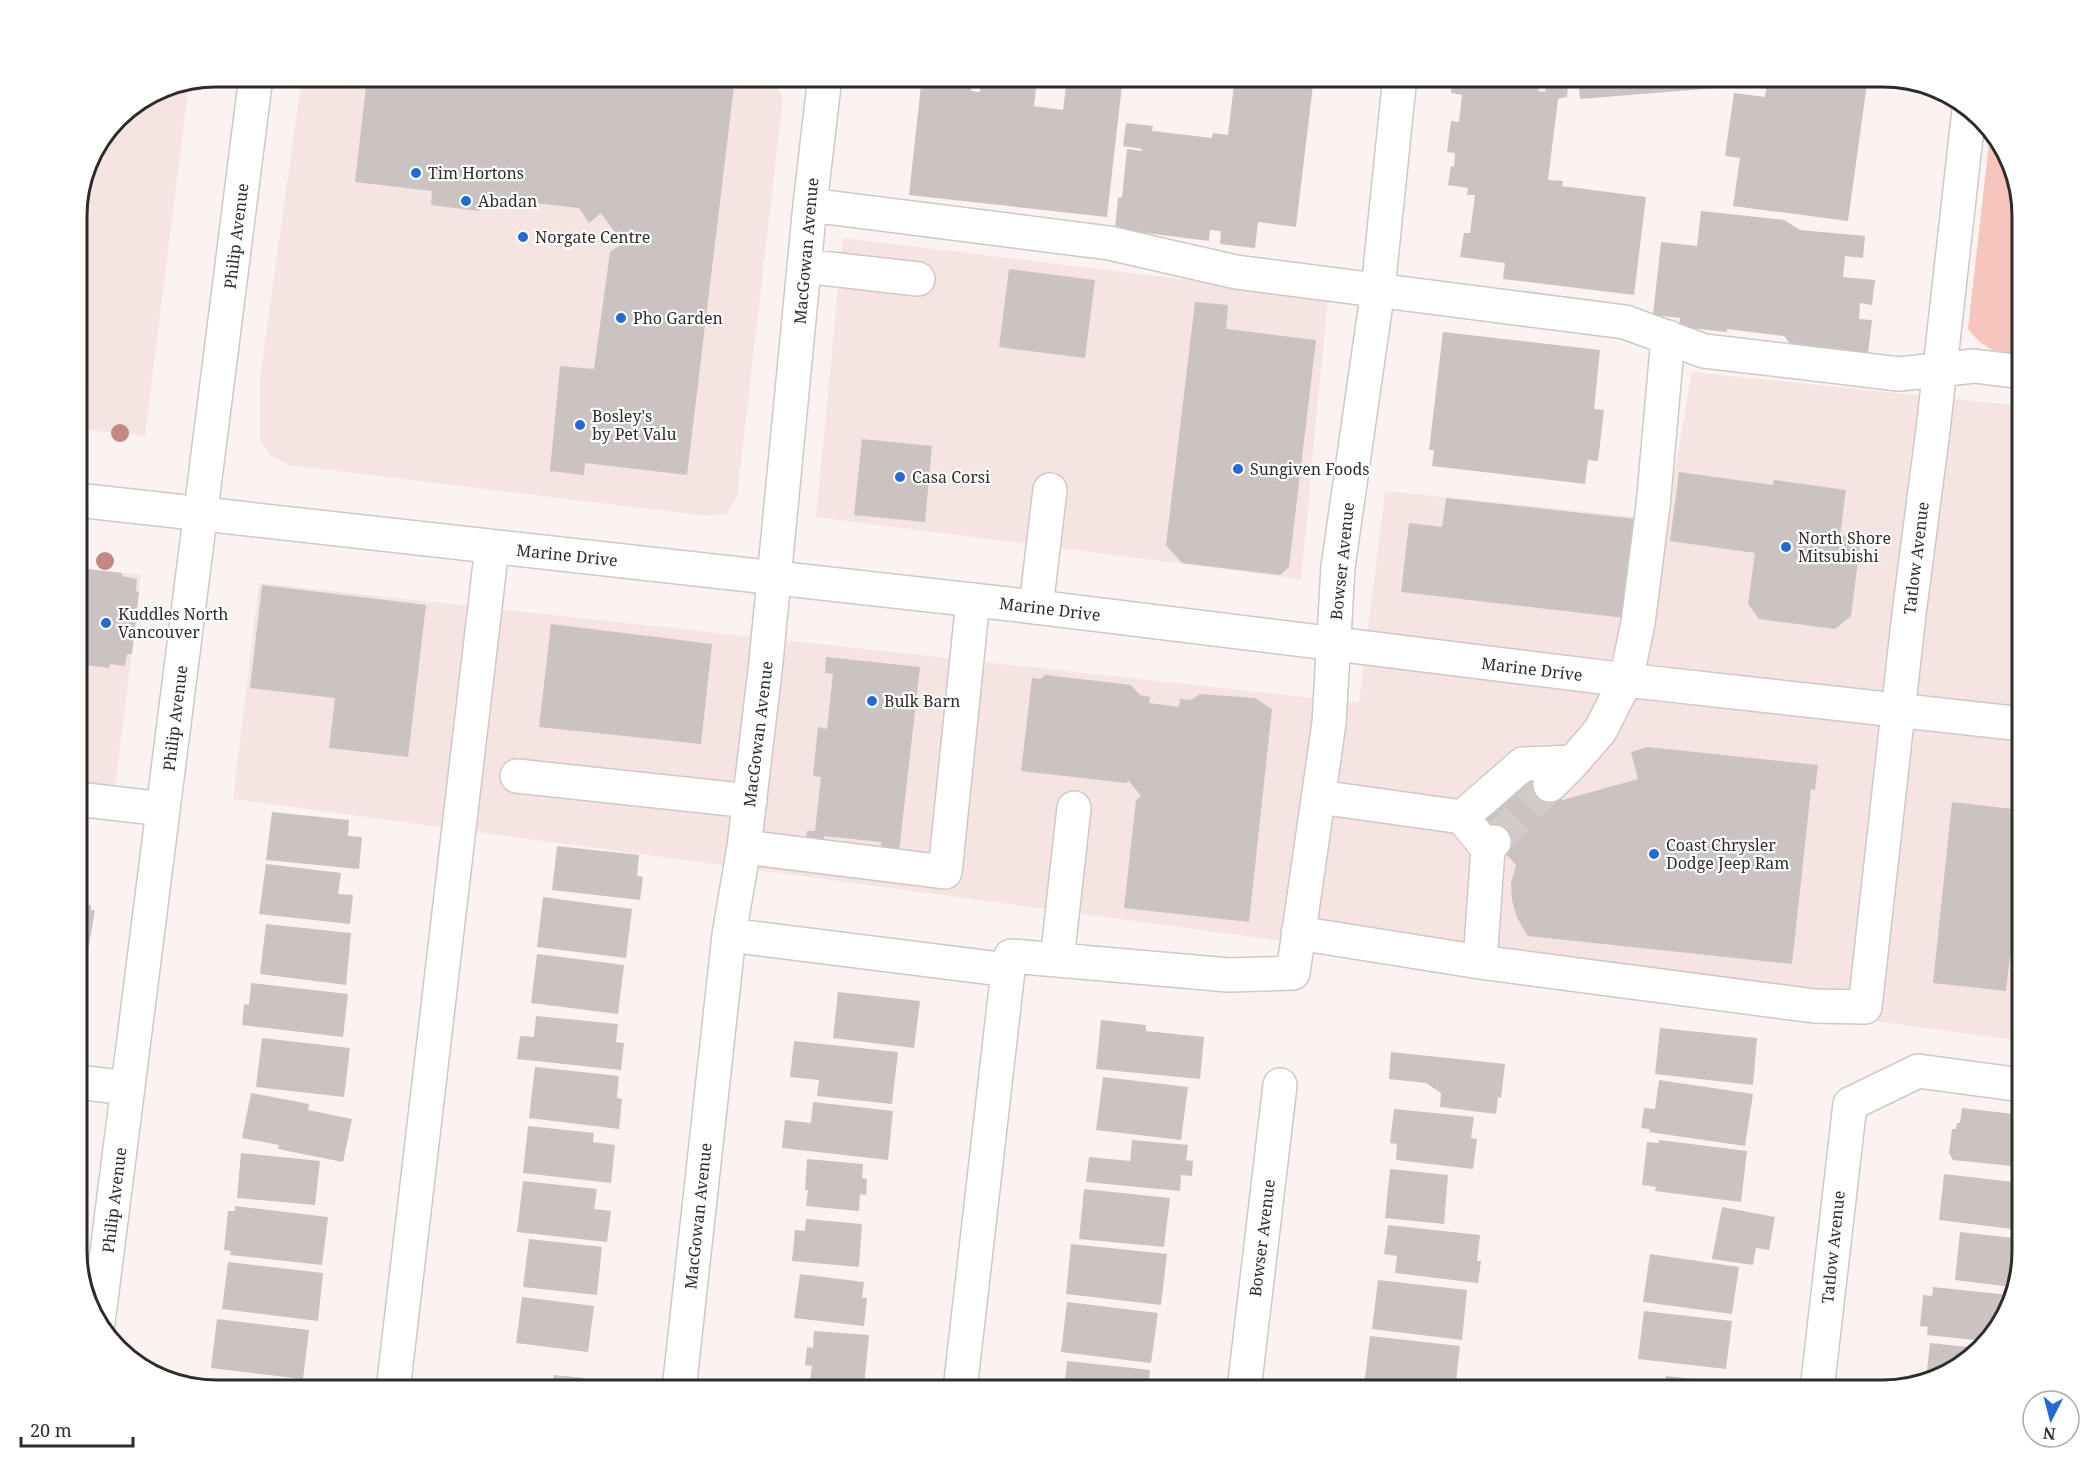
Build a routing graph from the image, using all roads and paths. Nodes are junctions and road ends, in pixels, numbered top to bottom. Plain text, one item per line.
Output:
1 (255, 87) edge
2 (824, 87) edge
3 (1399, 87) edge
4 (1968, 119) edge
5 (810, 205) junction
6 (804, 266) junction
7 (918, 279) dead end
8 (1378, 289) junction
9 (1668, 337) junction
10 (1940, 370) junction
11 (2012, 371) edge
12 (1050, 490) dead end
13 (87, 501) edge
14 (201, 515) junction
15 (492, 547) junction
16 (774, 578) junction
17 (973, 600) junction
18 (1036, 607) junction
19 (1333, 644) junction
20 (1626, 680) junction
21 (1900, 710) junction
22 (2012, 723) edge
23 (1574, 762) junction
24 (517, 776) dead end
25 (1550, 785) tunnel mouth
26 (1319, 797) junction
27 (87, 800) edge
28 (750, 801) junction
29 (1074, 808) dead end
30 (163, 809) junction
31 (1462, 817) junction
32 (744, 847) junction
33 (1298, 933) junction
34 (729, 935) junction
35 (1057, 960) junction
36 (1480, 962) junction
37 (1008, 970) junction
38 (87, 1083) edge
39 (2012, 1083) edge
40 (1280, 1085) dead end
41 (128, 1088) junction
42 (100, 1307) edge
43 (394, 1380) edge
44 (680, 1380) edge
45 (961, 1380) edge
46 (1245, 1380) edge
47 (1818, 1380) edge

1 - 14 street, Philip Avenue
2 - 5 street, MacGowan Avenue
3 - 8 street, Bowser Avenue
4 - 10 street, Tatlow Avenue
5 - 6 street, MacGowan Avenue
5 - 8 street
6 - 7 street
6 - 16 street, MacGowan Avenue
8 - 9 street
8 - 19 street, Bowser Avenue
9 - 10 street
9 - 20 street
10 - 11 street
10 - 21 street, Tatlow Avenue
12 - 18 street
13 - 14 street, Marine Drive
14 - 15 street, Marine Drive
14 - 30 street, Philip Avenue
15 - 16 street, Marine Drive
15 - 43 street
16 - 17 street, Marine Drive
16 - 28 street, MacGowan Avenue
17 - 18 street, Marine Drive
17 - 32 street
18 - 19 street, Marine Drive
19 - 20 street, Marine Drive
19 - 26 street, Bowser Avenue
20 - 21 street, Marine Drive
20 - 23 street
21 - 22 street, Marine Drive
21 - 36 street, Tatlow Avenue
23 - 25 street
23 - 31 street
24 - 28 street
26 - 31 street
26 - 33 street, Bowser Avenue
27 - 30 street
28 - 32 street, MacGowan Avenue
29 - 35 street
30 - 41 street, Philip Avenue
31 - 36 street
32 - 34 street, MacGowan Avenue
33 - 35 street, Bowser Avenue
33 - 36 street
34 - 37 street
34 - 44 street, MacGowan Avenue
35 - 37 street
37 - 45 street
38 - 41 street
39 - 47 street, Tatlow Avenue
40 - 46 street, Bowser Avenue
41 - 42 street, Philip Avenue

